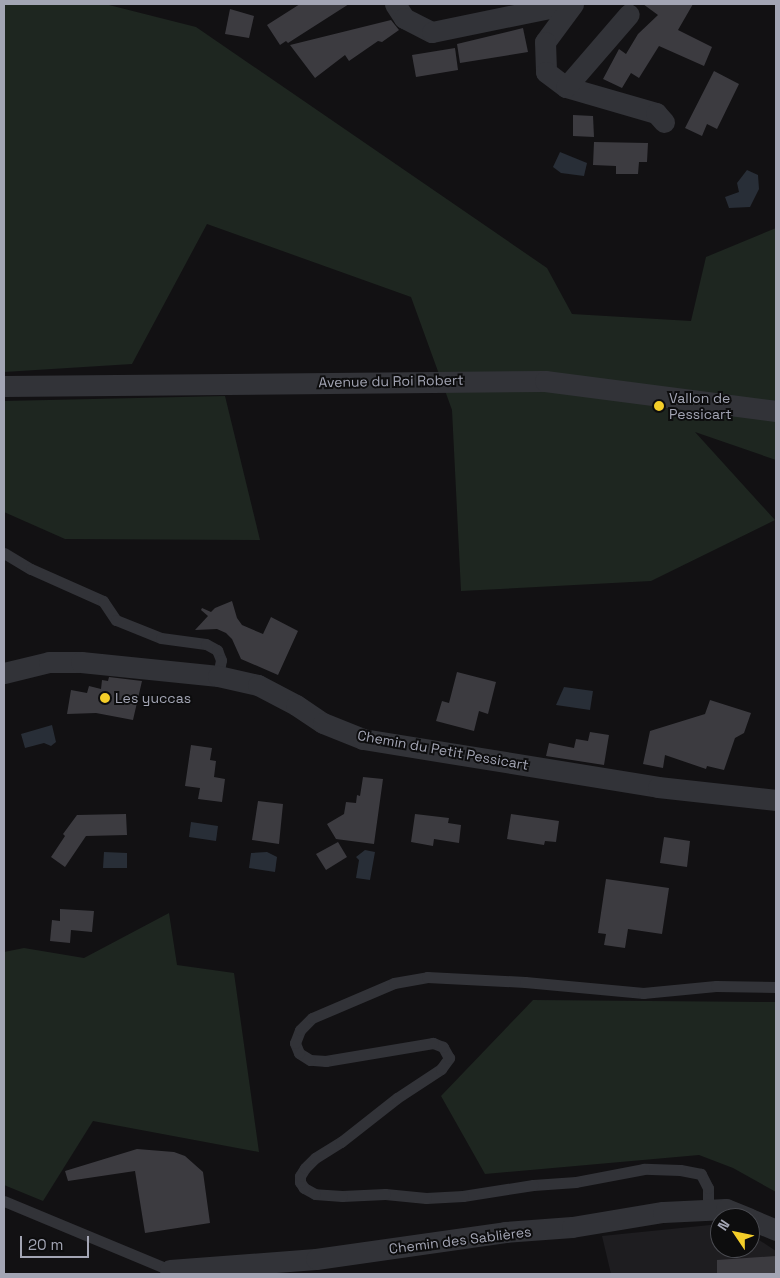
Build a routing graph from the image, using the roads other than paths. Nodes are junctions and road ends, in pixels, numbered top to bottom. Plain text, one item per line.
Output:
1 (395, 4) edge
2 (569, 4) edge
3 (574, 4) edge
4 (629, 14) dead end
5 (566, 87) junction
6 (664, 122) dead end
7 (4, 386) edge
8 (776, 411) edge
9 (4, 553) edge
10 (4, 673) edge
11 (218, 676) junction
12 (776, 800) edge
13 (776, 986) edge
14 (4, 1202) edge
15 (708, 1210) joint
16 (760, 1223) edge
17 (776, 1230) edge
18 (170, 1270) joint

1 - 2 street
3 - 5 street
4 - 5 street
5 - 6 street
7 - 8 street, Avenue du Roi Robert
9 - 11 lane
10 - 11 street, Chemin du Petit Pessicart
11 - 12 street, Chemin du Petit Pessicart
13 - 15 lane
14 - 18 lane
15 - 18 street, Chemin des Sablières
16 - 17 street, Chemin des Sablières

